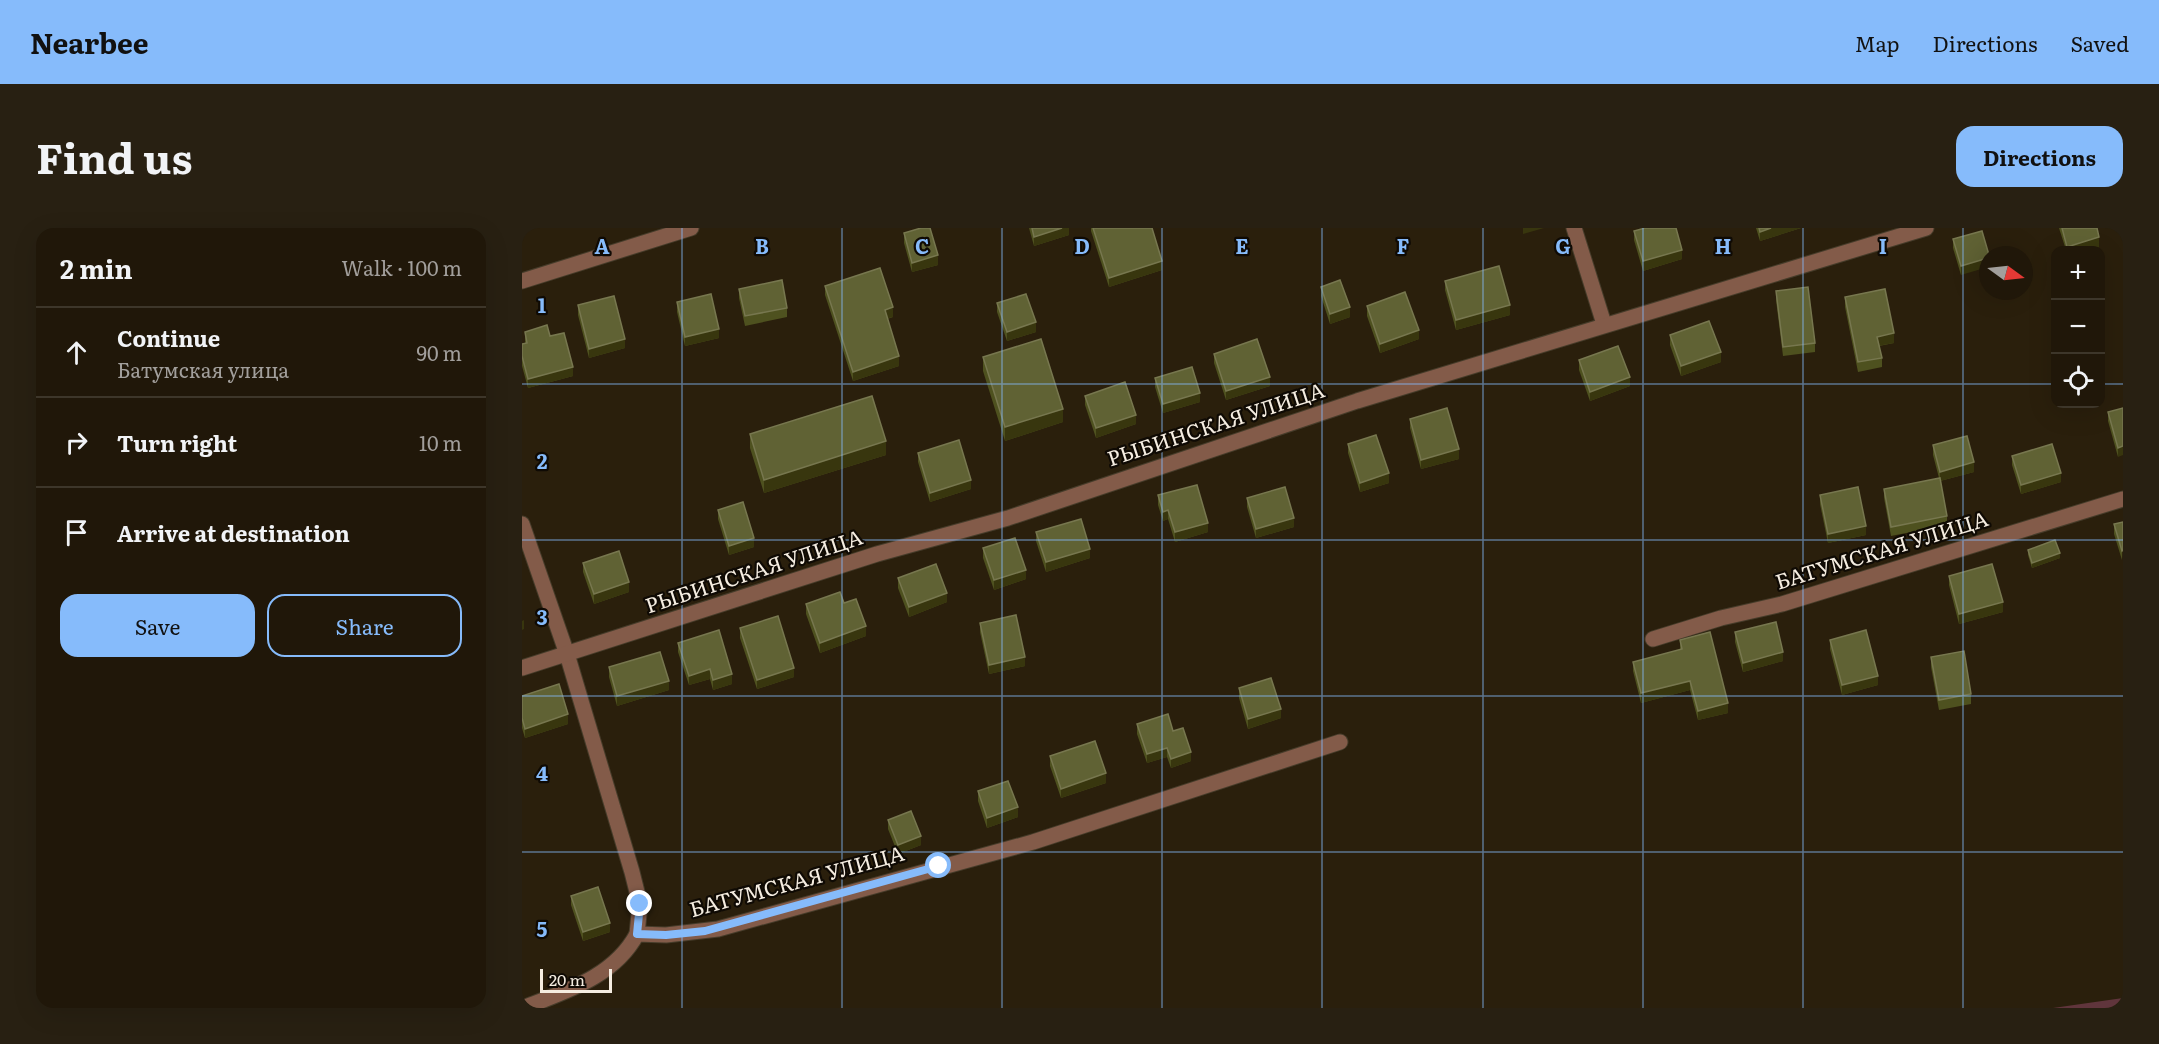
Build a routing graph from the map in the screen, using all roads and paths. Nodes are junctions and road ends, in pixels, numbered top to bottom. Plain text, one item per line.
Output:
1 (691, 228) edge
2 (1574, 228) edge
3 (1926, 228) edge
4 (522, 281) edge
5 (1604, 324) junction
6 (2123, 499) edge
7 (522, 524) edge
8 (1653, 639) dead end
9 (567, 654) junction
10 (522, 668) edge
11 (1340, 742) dead end
12 (637, 934) junction
13 (523, 1008) edge

1 - 4 street
2 - 5 street
3 - 5 street, РЫБИНСКАЯ УЛИЦА
5 - 9 street, РЫБИНСКАЯ УЛИЦА
6 - 8 street, БАТУМСКАЯ УЛИЦА
7 - 9 street
9 - 10 street, РЫБИНСКАЯ УЛИЦА
9 - 12 street
11 - 12 street, БАТУМСКАЯ УЛИЦА
12 - 13 street

